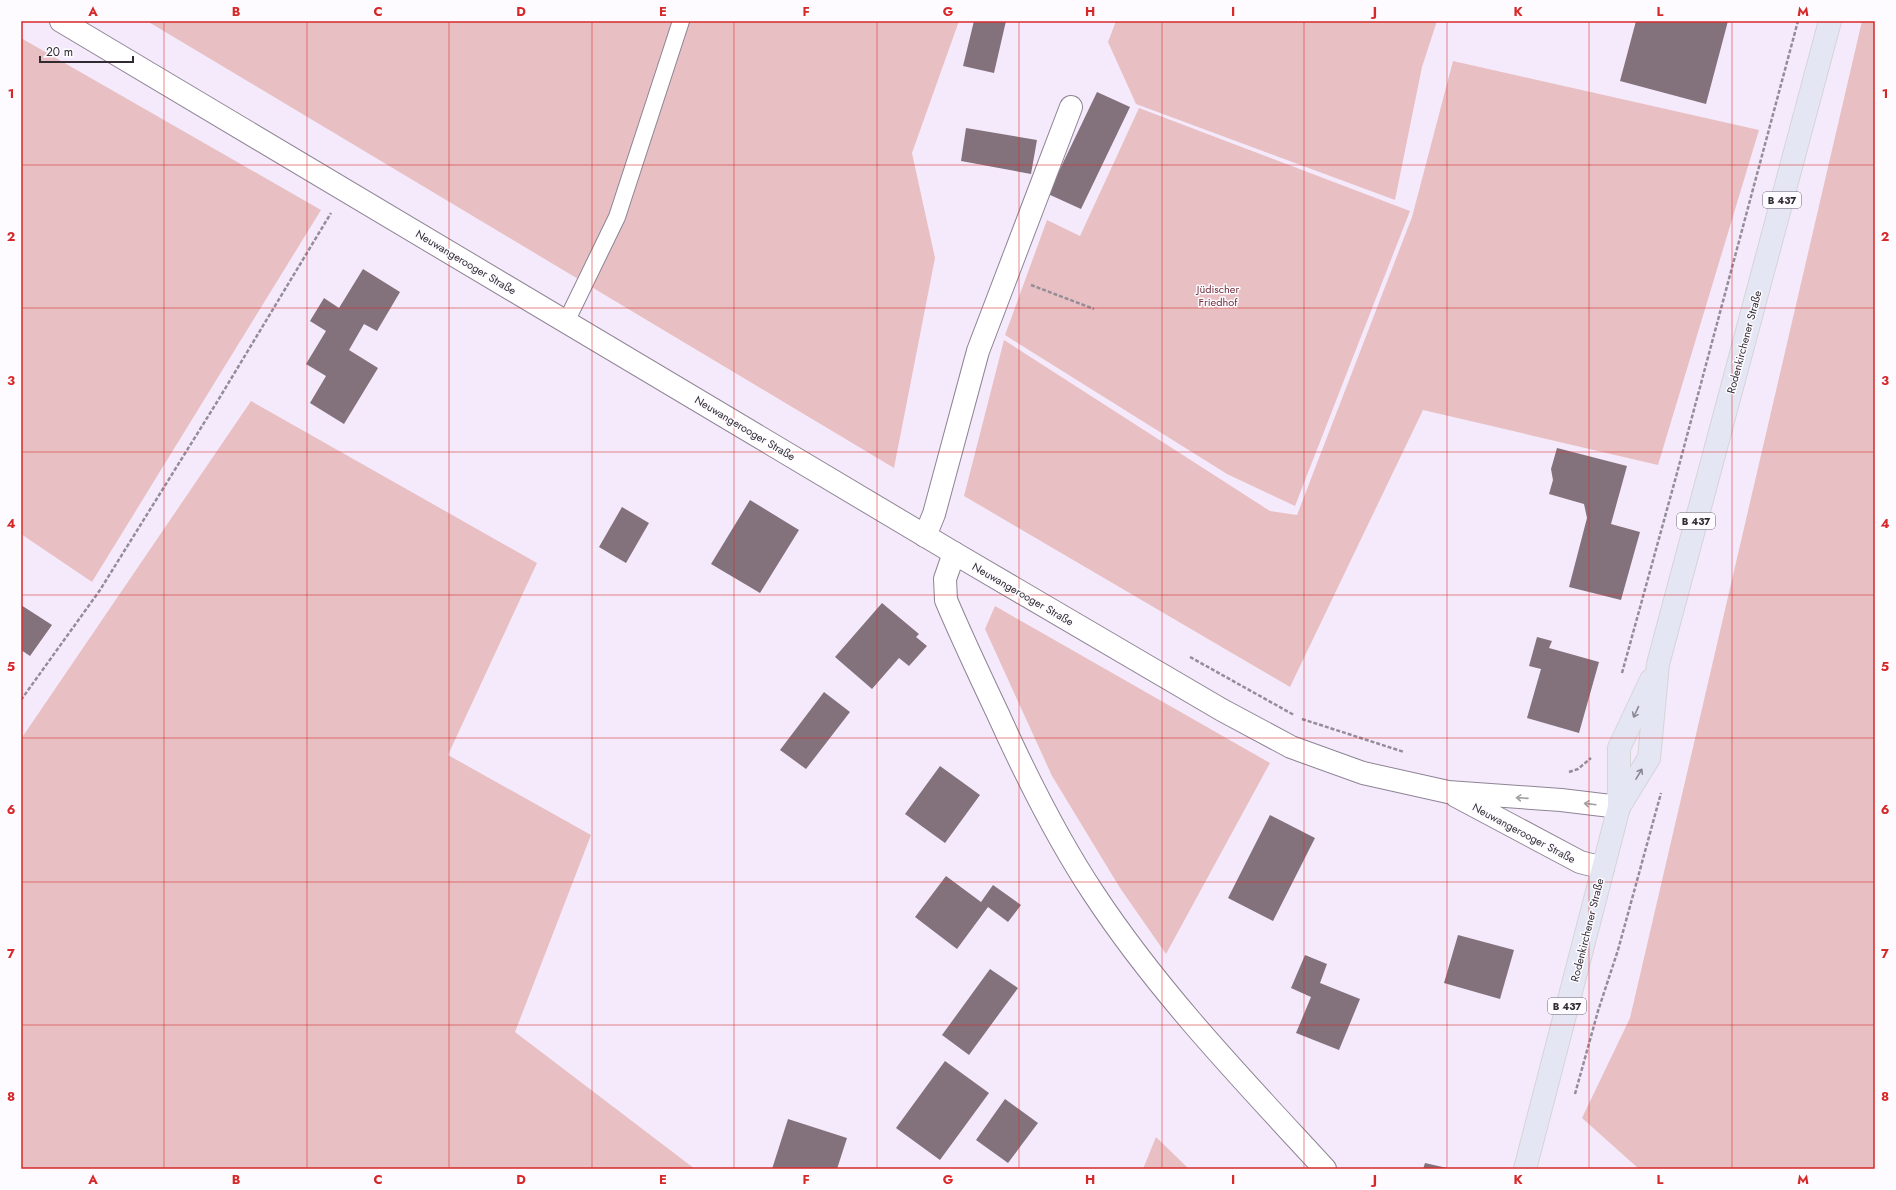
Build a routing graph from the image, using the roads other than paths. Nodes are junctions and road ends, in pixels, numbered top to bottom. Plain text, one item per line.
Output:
1 (61, 21) edge
2 (681, 21) edge
3 (1830, 21) edge
4 (1071, 107) dead end
5 (566, 322) junction
6 (925, 536) junction
7 (954, 553) junction
8 (1658, 664) junction
9 (1448, 792) junction
10 (1618, 807) junction
11 (1603, 868) junction
12 (1325, 1169) edge
13 (1525, 1169) edge

1 - 5 street, Neuwangerooger Straße
2 - 5 lane
3 - 8 main road, Rodenkirchener Straße / B 437
4 - 6 street
5 - 6 street, Neuwangerooger Straße
6 - 7 street, Neuwangerooger Straße
7 - 9 street, Neuwangerooger Straße
7 - 12 street
8 -> 10 main road, Rodenkirchener Straße / B 437
10 -> 8 main road, Rodenkirchener Straße / B 437
10 -> 9 street, Neuwangerooger Straße
9 - 11 street, Neuwangerooger Straße
10 - 11 main road, Rodenkirchener Straße / B 437
11 - 13 main road, Rodenkirchener Straße / B 437

